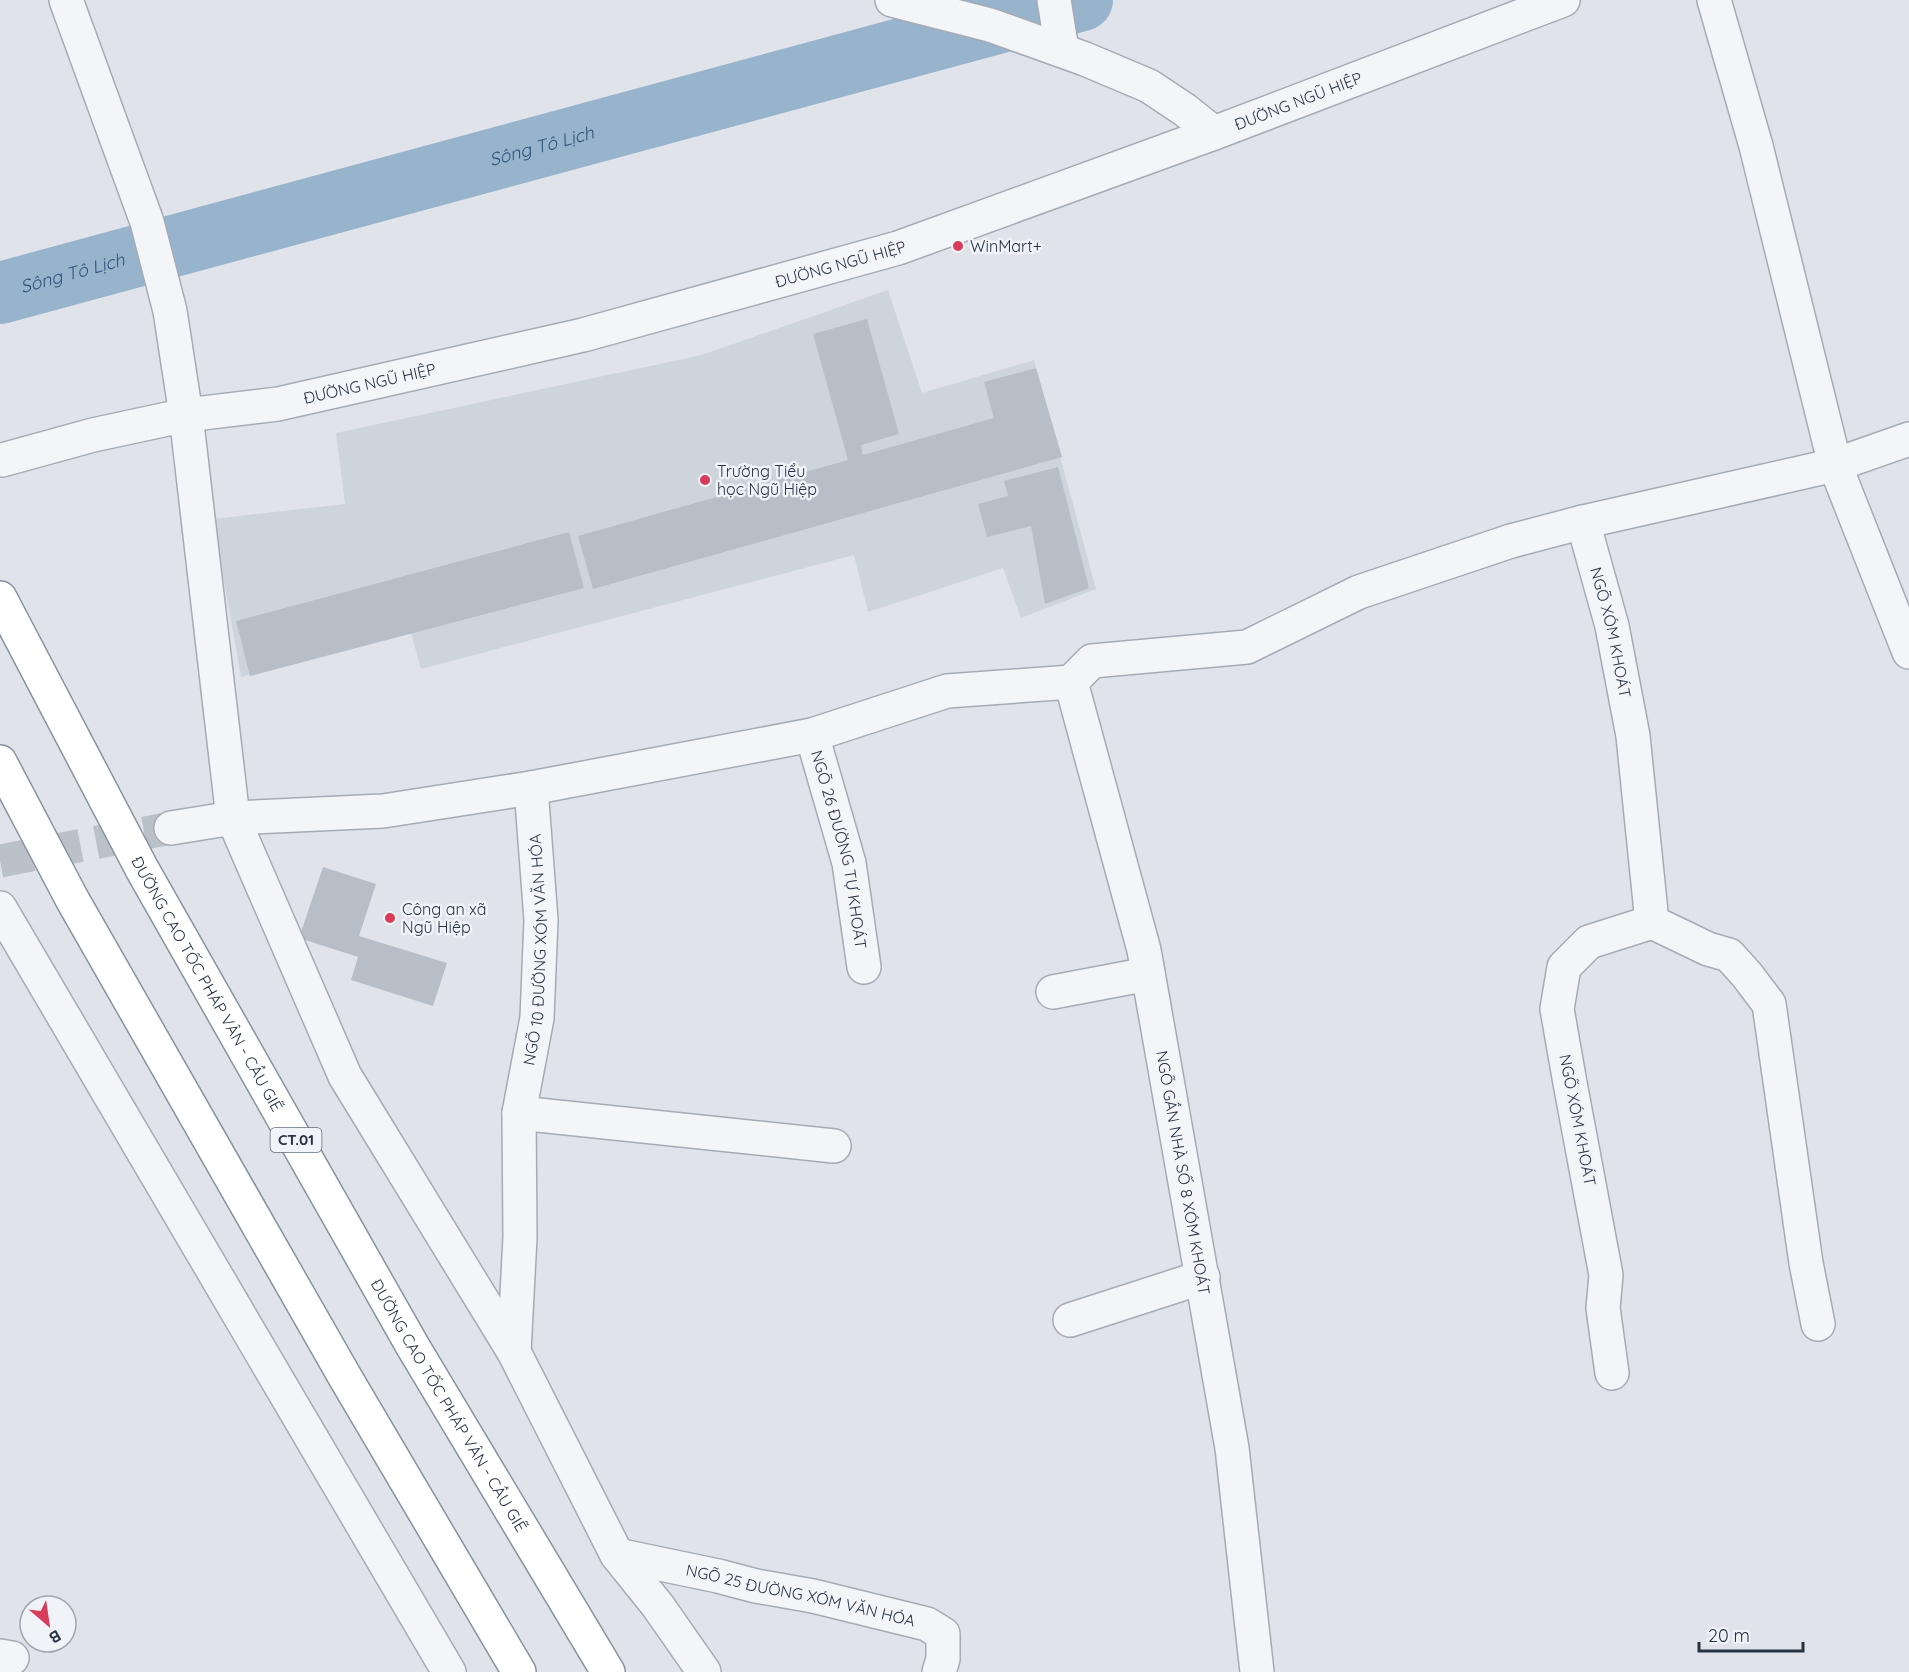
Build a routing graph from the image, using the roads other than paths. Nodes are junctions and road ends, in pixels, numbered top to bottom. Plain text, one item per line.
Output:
1 (66, 0) edge
2 (892, 0) edge
3 (1054, 0) edge
4 (1563, 0) edge
5 (1714, 0) edge
6 (975, 9) edge
7 (1073, 55) junction
8 (1214, 133) junction
9 (186, 415) junction
10 (1909, 439) edge
11 (1, 449) edge
12 (1835, 465) junction
13 (1583, 522) junction
14 (0, 598) edge
15 (1909, 652) edge
16 (1071, 682) junction
17 (812, 735) junction
18 (0, 762) edge
19 (531, 788) junction
20 (233, 818) junction
21 (171, 828) tunnel mouth
22 (0, 908) edge
23 (1652, 922) junction
24 (864, 967) dead end
25 (1148, 974) junction
26 (1053, 992) dead end
27 (519, 1113) junction
28 (834, 1146) dead end
29 (1203, 1277) junction
30 (1070, 1320) dead end
31 (1818, 1324) dead end
32 (514, 1352) junction
33 (1612, 1374) dead end
34 (617, 1555) junction
35 (449, 1672) edge
36 (519, 1672) edge
37 (608, 1672) edge
38 (704, 1672) edge
39 (939, 1672) edge
40 (1257, 1672) edge

1 - 9 street
2 - 6 street
3 - 7 street
4 - 8 street, ĐƯỜNG NGŨ HIỆP
5 - 12 street
6 - 7 street
7 - 8 street
8 - 9 street, ĐƯỜNG NGŨ HIỆP
9 - 11 street, ĐƯỜNG NGŨ HIỆP
9 - 20 street
10 - 12 street
12 - 13 street
12 - 15 street
13 - 16 street
13 - 23 street, NGÕ XÓM KHOÁT
14 - 37 highway, ĐƯỜNG CAO TỐC PHÁP VÂN - CẦU GIẼ / CT.01
16 - 17 street
16 - 25 street, NGÕ GẦN NHÀ SỐ 8 XÓM KHOÁT
17 - 19 street
17 - 24 street, NGÕ 26 ĐƯỜNG TỰ KHOÁT
18 - 36 highway
19 - 20 street
19 - 27 street, NGÕ 10 ĐƯỜNG XÓM VĂN HÓA
20 - 21 street
20 - 32 street
22 - 35 street
23 - 31 street
23 - 33 street, NGÕ XÓM KHOÁT
25 - 26 street
25 - 29 street, NGÕ GẦN NHÀ SỐ 8 XÓM KHOÁT
27 - 28 street
27 - 32 street, NGÕ 10 ĐƯỜNG XÓM VĂN HÓA
29 - 30 street
29 - 40 street, NGÕ GẦN NHÀ SỐ 8 XÓM KHOÁT
32 - 34 street
34 - 38 street
34 - 39 street, NGÕ 25 ĐƯỜNG XÓM VĂN HÓA

